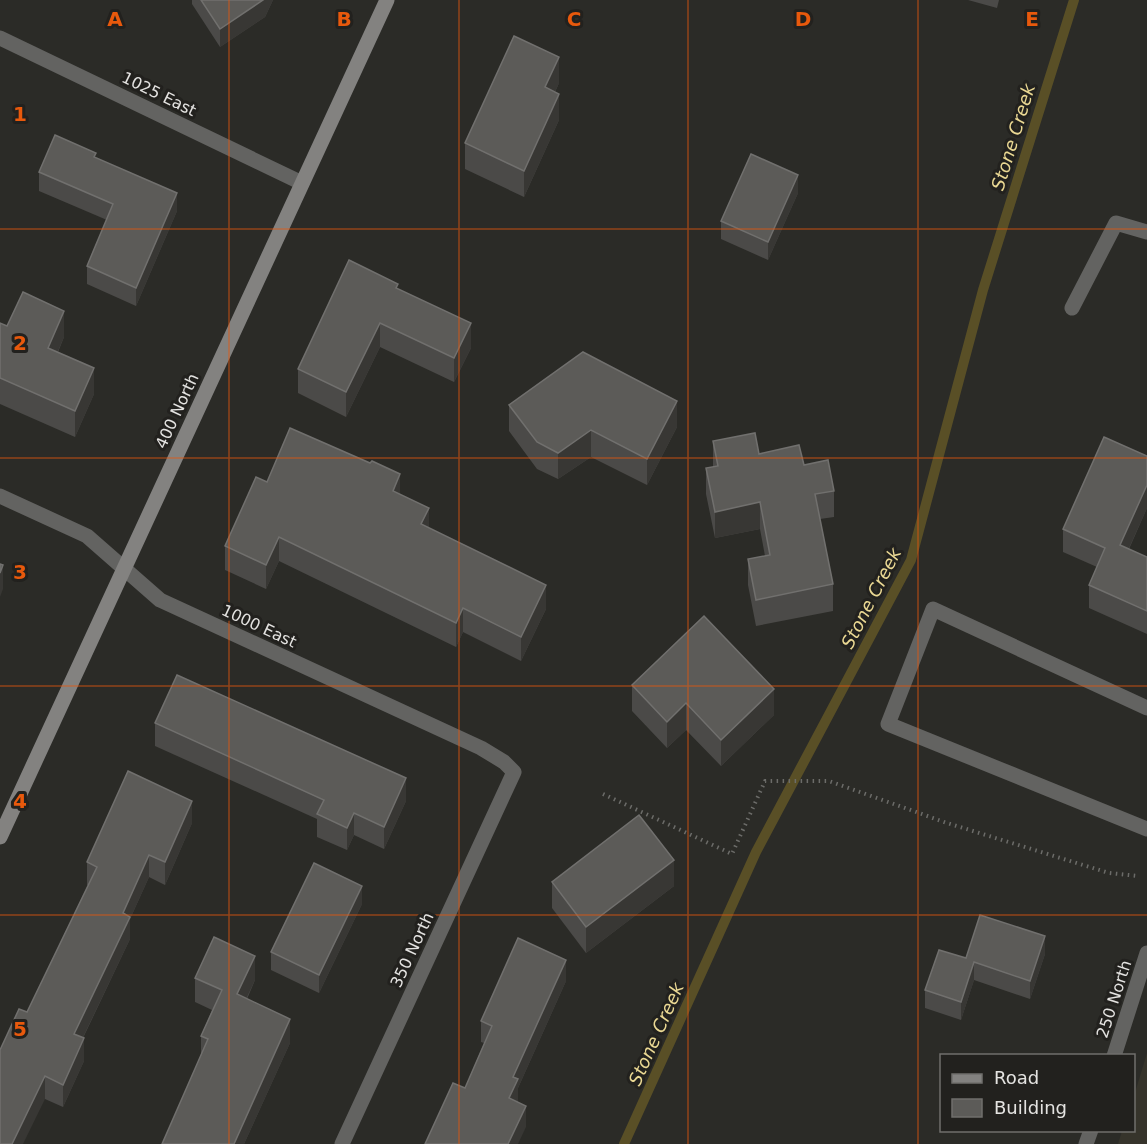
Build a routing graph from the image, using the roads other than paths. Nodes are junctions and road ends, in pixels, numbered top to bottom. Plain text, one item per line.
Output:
1 (387, 0) edge
2 (0, 38) edge
3 (302, 183) junction
4 (1147, 232) edge
5 (1072, 308) dead end
6 (0, 496) edge
7 (123, 568) junction
8 (1147, 708) edge
9 (514, 772) joint
10 (1147, 829) edge
11 (0, 837) edge
12 (1147, 953) edge
13 (1115, 1054) edge
14 (342, 1144) edge

1 - 3 main road, 400 North
2 - 3 street, 1025 East
3 - 7 main road, 400 North
4 - 5 street
6 - 7 street, 1000 East
7 - 9 street, 1000 East
7 - 11 main road, 400 North
8 - 10 street
9 - 14 street, 350 North
12 - 13 street, 250 North

